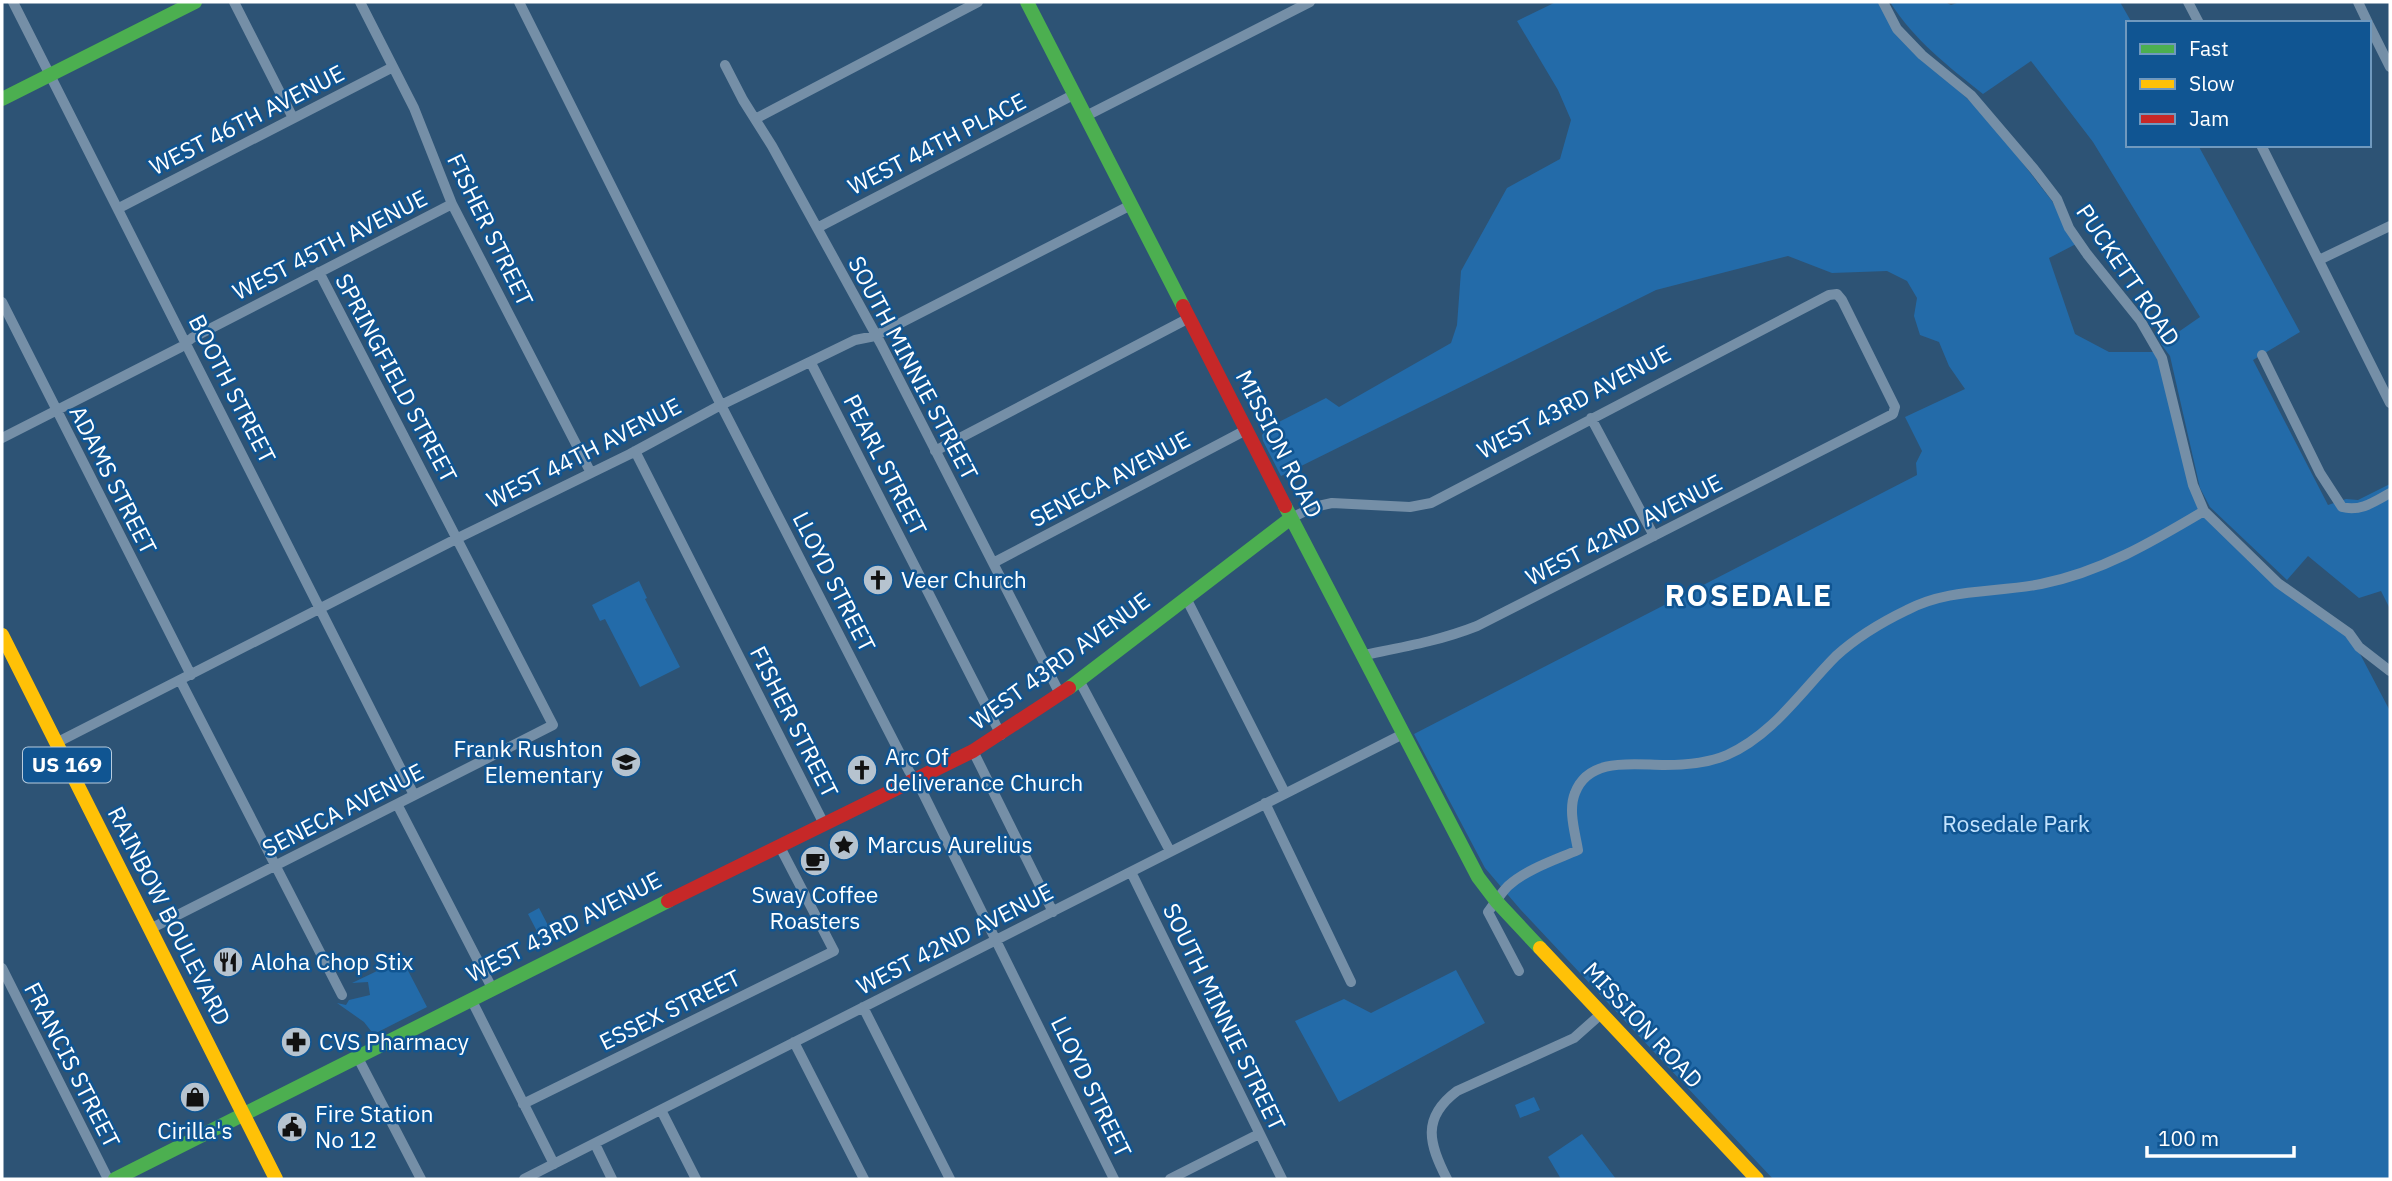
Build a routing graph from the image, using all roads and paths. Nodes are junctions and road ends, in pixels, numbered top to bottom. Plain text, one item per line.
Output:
1 (13, 2) edge
2 (233, 2) edge
3 (360, 2) edge
4 (519, 2) edge
5 (978, 2) edge
6 (1027, 2) edge
7 (1310, 2) edge
8 (1883, 2) edge
9 (2189, 2) edge
10 (2358, 2) edge
11 (186, 4) edge
12 (2198, 21) edge
13 (2368, 21) edge
14 (2371, 28) edge
15 (725, 65) dead end
16 (393, 67) junction
17 (2390, 67) edge
18 (50, 75) junction
19 (1074, 94) junction
20 (2, 99) edge
21 (1086, 116) junction
22 (293, 118) junction
23 (755, 119) junction
24 (2262, 147) edge
25 (452, 204) junction
26 (1131, 205) junction
27 (119, 208) junction
28 (2390, 226) edge
29 (817, 228) junction
30 (2319, 260) junction
31 (319, 272) junction
32 (1837, 294) joint
33 (2, 302) edge
34 (1189, 318) junction
35 (875, 335) junction
36 (186, 341) junction
37 (2262, 355) dead end
38 (811, 363) junction
39 (2390, 403) edge
40 (721, 405) junction
41 (57, 411) junction
42 (1591, 418) junction
43 (1246, 430) junction
44 (2, 438) edge
45 (635, 451) junction
46 (935, 451) junction
47 (591, 474) junction
48 (2390, 493) edge
49 (2204, 511) junction
50 (1291, 518) junction
51 (1654, 536) junction
52 (457, 538) junction
53 (993, 563) junction
54 (1186, 598) junction
55 (321, 609) junction
56 (2, 635) edge
57 (1364, 655) junction
58 (2390, 671) edge
59 (191, 676) junction
60 (180, 680) junction
61 (1079, 680) junction
62 (1060, 694) junction
63 (553, 725) joint
64 (1001, 734) junction
65 (1403, 734) junction
66 (56, 743) junction
67 (974, 751) junction
68 (916, 780) junction
69 (1284, 793) junction
70 (414, 795) junction
71 (1265, 803) junction
72 (397, 804) junction
73 (824, 824) junction
74 (779, 845) junction
75 (1170, 851) junction
76 (276, 865) junction
77 (1131, 872) junction
78 (1497, 902) junction
79 (1053, 912) junction
80 (150, 929) junction
81 (997, 940) junction
82 (2, 969) edge
83 (1519, 971) dead end
84 (1351, 982) dead end
85 (492, 988) junction
86 (342, 995) dead end
87 (471, 999) junction
88 (863, 1007) junction
89 (1601, 1014) junction
90 (794, 1042) junction
91 (357, 1056) junction
92 (523, 1104) junction
93 (662, 1110) junction
94 (243, 1115) junction
95 (1259, 1134) junction
96 (594, 1143) junction
97 (554, 1164) junction
98 (108, 1179) edge
99 (115, 1179) edge
100 (276, 1179) edge
101 (421, 1179) edge
102 (524, 1179) edge
103 (612, 1179) edge
104 (696, 1179) edge
105 (864, 1179) edge
106 (950, 1179) edge
107 (1114, 1179) edge
108 (1170, 1179) edge
109 (1282, 1179) edge
110 (1447, 1179) edge
111 (1757, 1179) edge

1 - 18 street, BOOTH STREET
2 - 22 street
3 - 16 street, FISHER STREET
4 - 40 street, LLOYD STREET
5 - 23 street
6 - 19 main road, MISSION ROAD
7 - 21 street
8 - 49 street, PUCKETT ROAD
9 - 12 street
10 - 13 street
11 - 18 main road
14 - 17 street
15 - 23 street, SOUTH MINNIE STREET
16 - 22 street, WEST 46TH AVENUE
16 - 25 street, FISHER STREET
18 - 20 main road
18 - 27 street, BOOTH STREET
19 - 21 main road, MISSION ROAD
19 - 29 street, WEST 44TH PLACE
21 - 26 main road, MISSION ROAD
22 - 27 street, WEST 46TH AVENUE
23 - 29 street, SOUTH MINNIE STREET
24 - 30 street
25 - 31 street, WEST 45TH AVENUE
25 - 47 street, FISHER STREET
26 - 34 main road, MISSION ROAD
26 - 35 street, WEST 44TH AVENUE
27 - 36 street, BOOTH STREET
28 - 30 street
29 - 35 street, SOUTH MINNIE STREET
30 - 39 street
31 - 36 street, WEST 45TH AVENUE
31 - 52 street, SPRINGFIELD STREET
32 - 42 street, WEST 43RD AVENUE
32 - 51 street, WEST 42ND AVENUE
33 - 41 street, ADAMS STREET
34 - 43 main road, MISSION ROAD
34 - 46 street
35 - 38 street, WEST 44TH AVENUE
35 - 46 street, SOUTH MINNIE STREET
36 - 41 street, WEST 45TH AVENUE
36 - 55 street, BOOTH STREET
37 - 48 street
38 - 40 street, WEST 44TH AVENUE
38 - 64 street, PEARL STREET
40 - 45 street, WEST 44TH AVENUE
40 - 68 street, LLOYD STREET
41 - 44 street, WEST 45TH AVENUE
41 - 59 street, ADAMS STREET
42 - 50 street, WEST 43RD AVENUE
42 - 51 street
43 - 50 main road, MISSION ROAD
43 - 53 street, SENECA AVENUE
45 - 47 street, WEST 44TH AVENUE
45 - 73 street, FISHER STREET
46 - 53 street, SOUTH MINNIE STREET
47 - 52 street, WEST 44TH AVENUE
49 - 58 street, PUCKETT ROAD
49 - 78 street
50 - 54 main road, WEST 43RD AVENUE
50 - 57 main road, MISSION ROAD
51 - 57 street, WEST 42ND AVENUE
52 - 55 street, WEST 44TH AVENUE
52 - 63 street, SPRINGFIELD STREET
53 - 62 street, SOUTH MINNIE STREET
54 - 61 main road, WEST 43RD AVENUE
54 - 69 street
55 - 59 street, WEST 44TH AVENUE
55 - 70 street, BOOTH STREET
56 - 66 main road, RAINBOW BOULEVARD / US 169
57 - 65 main road, MISSION ROAD
59 - 60 street, WEST 44TH AVENUE
60 - 66 street, WEST 44TH AVENUE
60 - 76 street
61 - 62 main road, WEST 43RD AVENUE
61 - 75 street
62 - 64 main road, WEST 43RD AVENUE
63 - 70 street, SENECA AVENUE
64 - 67 main road, WEST 43RD AVENUE
65 - 69 street, WEST 42ND AVENUE
65 - 78 main road, MISSION ROAD
66 - 80 main road, RAINBOW BOULEVARD / US 169
67 - 68 main road, WEST 43RD AVENUE
67 - 79 street
68 - 73 main road, WEST 43RD AVENUE
68 - 81 street, LLOYD STREET
69 - 71 street, WEST 42ND AVENUE
70 - 72 street, SENECA AVENUE
71 - 75 street, WEST 42ND AVENUE
71 - 84 street
72 - 76 street, SENECA AVENUE
72 - 85 street
73 - 74 main road, WEST 43RD AVENUE
74 - 85 main road, WEST 43RD AVENUE
74 - 92 street, ESSEX STREET
75 - 77 street, WEST 42ND AVENUE
76 - 80 street, SENECA AVENUE
76 - 86 street
77 - 79 street, WEST 42ND AVENUE
77 - 95 street, SOUTH MINNIE STREET
78 - 83 street
78 - 89 main road, MISSION ROAD
79 - 81 street, WEST 42ND AVENUE
80 - 94 main road, RAINBOW BOULEVARD / US 169
81 - 88 street, WEST 42ND AVENUE
81 - 107 street, LLOYD STREET
82 - 98 street, FRANCIS STREET
85 - 87 main road, WEST 43RD AVENUE
87 - 91 main road, WEST 43RD AVENUE
87 - 92 street
88 - 90 street, WEST 42ND AVENUE
88 - 106 street
89 - 110 street
89 - 111 main road, MISSION ROAD
90 - 93 street, WEST 42ND AVENUE
90 - 105 street
91 - 94 main road, WEST 43RD AVENUE
91 - 101 street
92 - 97 street
93 - 96 street, WEST 42ND AVENUE
93 - 104 street
94 - 99 main road, WEST 43RD AVENUE
94 - 100 main road, RAINBOW BOULEVARD / US 169
95 - 108 street
95 - 109 street, SOUTH MINNIE STREET
96 - 97 street, WEST 42ND AVENUE
96 - 103 street
97 - 102 street, WEST 42ND AVENUE

